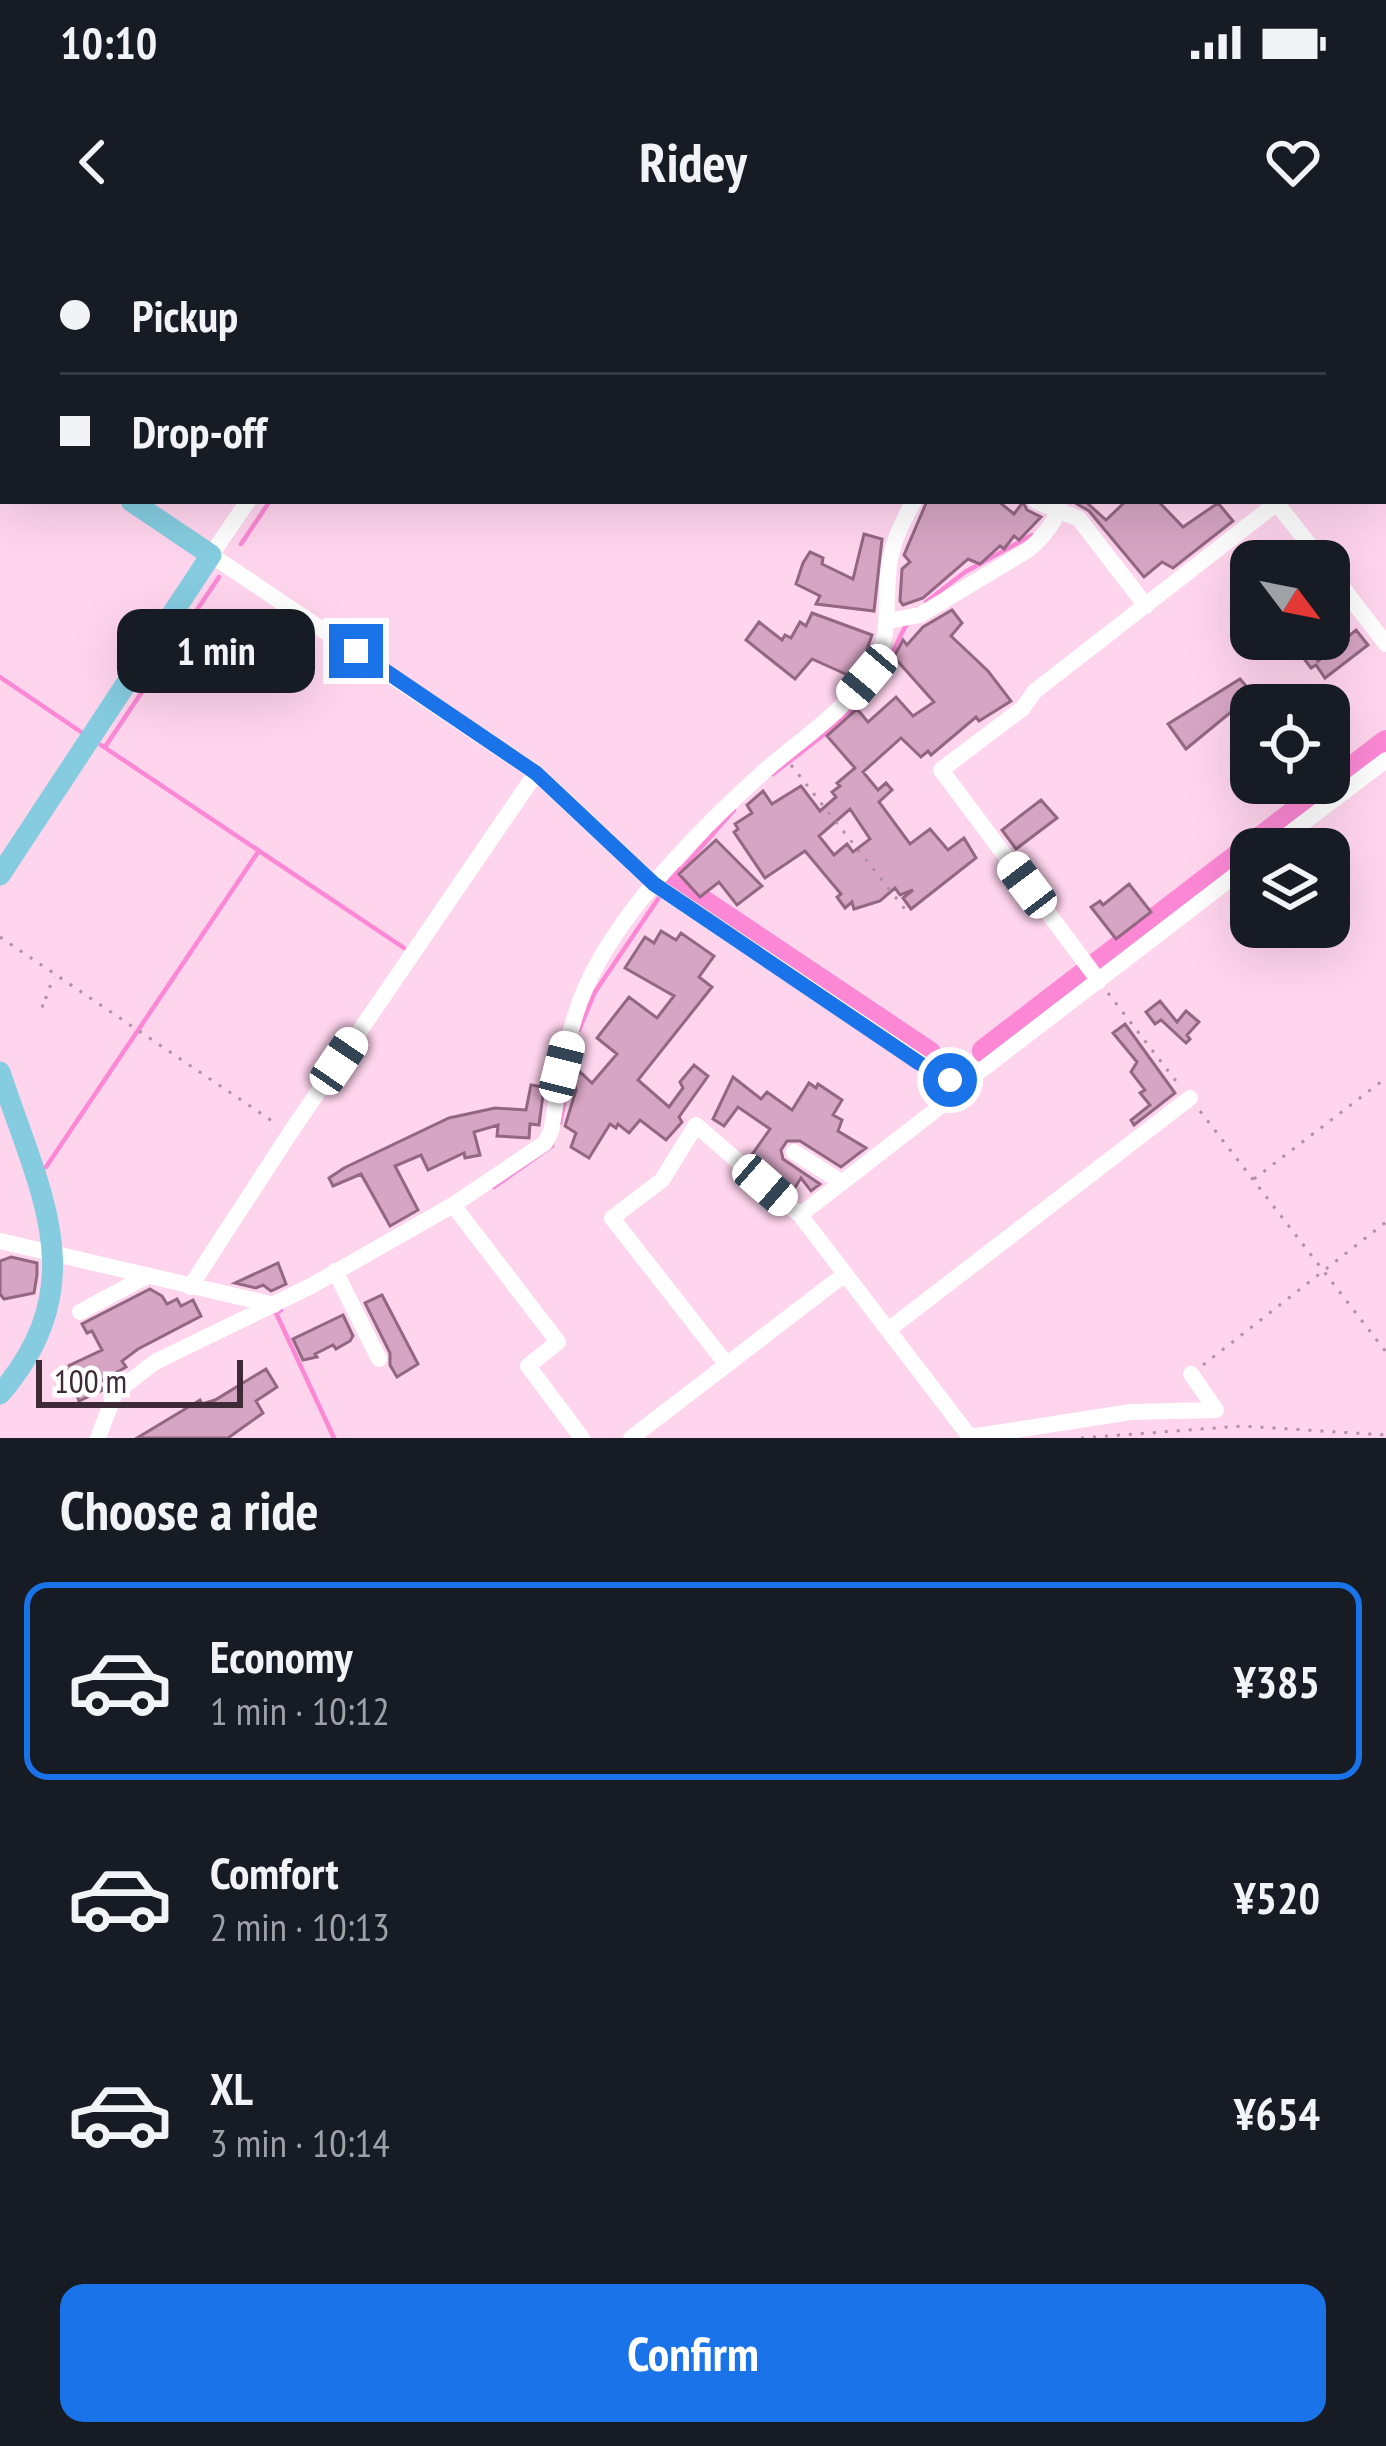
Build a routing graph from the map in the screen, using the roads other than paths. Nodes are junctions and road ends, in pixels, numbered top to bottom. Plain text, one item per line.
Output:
1 (134, 504) edge
2 (246, 504) edge
3 (912, 504) edge
4 (1274, 504) edge
5 (1278, 504) edge
6 (1060, 505) edge
7 (1306, 540) edge
8 (211, 555) junction
9 (1350, 597) edge
10 (1146, 606) junction
11 (888, 621) junction
12 (1386, 644) edge
13 (1386, 760) edge
14 (536, 773) junction
15 (1297, 828) edge
16 (0, 875) edge
17 (1230, 879) edge
18 (654, 884) junction
19 (1099, 981) junction
20 (0, 1072) edge
21 (959, 1081) junction
22 (1190, 1099) road end
23 (794, 1152) dead end
24 (841, 1182) junction
25 (453, 1205) junction
26 (800, 1215) junction
27 (0, 1241) edge
28 (53, 1252) junction
29 (335, 1271) junction
30 (845, 1274) junction
31 (147, 1276) junction
32 (190, 1287) junction
33 (274, 1305) junction
34 (80, 1312) dead end
35 (888, 1330) junction
36 (380, 1359) dead end
37 (727, 1365) junction
38 (1192, 1374) road end
39 (0, 1394) edge
40 (98, 1438) edge
41 (582, 1438) edge
42 (631, 1438) edge

1 - 8 main road
2 - 8 street
3 - 11 street
4 - 10 street
5 - 7 street
6 - 10 street
6 - 11 street
8 - 14 street
8 - 16 main road
9 - 12 street
10 - 19 street
11 - 18 street
13 - 15 street
14 - 18 street
14 - 32 street
17 - 19 street
18 - 21 street
18 - 25 street
19 - 21 street
20 - 28 main road
21 - 24 street
22 - 35 street
23 - 24 street
24 - 26 street
25 - 29 street
25 - 41 street
26 - 30 street
26 - 37 street
27 - 28 street
28 - 31 street
28 - 39 main road
29 - 33 street
29 - 36 street
30 - 35 street
30 - 37 street
31 - 32 street
31 - 34 street
32 - 33 street
33 - 40 street
35 - 38 street
37 - 42 street

